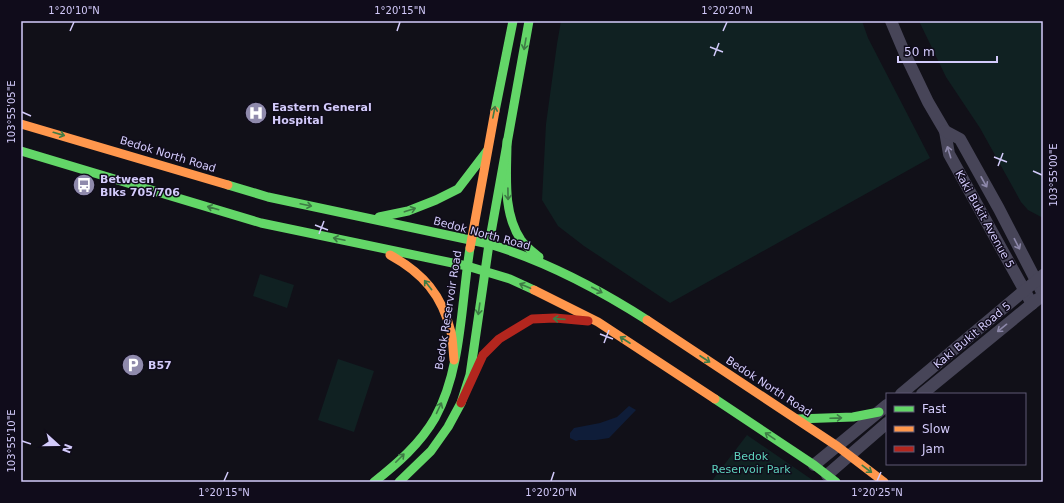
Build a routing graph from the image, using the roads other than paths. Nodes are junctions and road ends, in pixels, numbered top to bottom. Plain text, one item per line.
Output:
1 (513, 21) edge
2 (529, 21) edge
3 (891, 21) edge
4 (21, 124) edge
5 (945, 131) junction
6 (507, 141) junction
7 (21, 151) edge
8 (487, 151) junction
9 (372, 218) junction
10 (471, 240) junction
11 (489, 244) junction
12 (377, 247) junction
13 (467, 266) junction
14 (550, 266) junction
15 (485, 271) junction
16 (1040, 278) edge
17 (1025, 291) junction
18 (1043, 295) edge
19 (1032, 304) junction
20 (598, 322) junction
21 (454, 360) junction
22 (902, 393) edge
23 (923, 393) edge
24 (460, 403) junction
25 (883, 409) edge
26 (797, 419) junction
27 (886, 424) edge
28 (837, 446) junction
29 (849, 455) junction
30 (814, 465) junction
31 (831, 478) edge
32 (374, 482) edge
33 (399, 482) edge
34 (884, 482) edge

8 -> 1 main road, Bedok Reservoir Road
2 -> 6 main road
3 - 5 street, Kaki Bukit Avenue 5
4 -> 9 main road, Bedok North Road
5 -> 16 street, Kaki Bukit Avenue 5
17 -> 5 street, Kaki Bukit Avenue 5
6 - 11 main road
6 -> 14 main road
12 -> 7 main road
9 -> 8 main road
8 - 10 main road, Bedok Reservoir Road
9 - 10 main road, Bedok North Road
10 - 11 main road, Bedok North Road
10 - 13 main road, Bedok Reservoir Road
11 - 14 main road, Bedok North Road
11 - 15 main road
12 - 13 main road
21 -> 12 main road
13 - 15 main road
13 - 21 main road, Bedok Reservoir Road
14 -> 26 main road, Bedok North Road
20 -> 15 main road
15 -> 24 main road
16 - 17 street, Kaki Bukit Road 5
16 - 18 street, Kaki Bukit Avenue 5
17 - 19 street, Kaki Bukit Avenue 5
17 - 22 street, Kaki Bukit Road 5
18 - 19 street, Kaki Bukit Road 5
19 -> 23 street, Kaki Bukit Road 5
20 -> 24 main road
30 -> 20 main road
32 -> 21 main road, Bedok Reservoir Road
24 - 33 main road
26 -> 25 main road
25 - 28 street
26 - 28 main road, Bedok North Road
27 - 29 street
28 - 29 main road, Bedok North Road
28 - 30 street
29 - 31 street
29 -> 34 main road, Bedok North Road
30 - 31 main road

